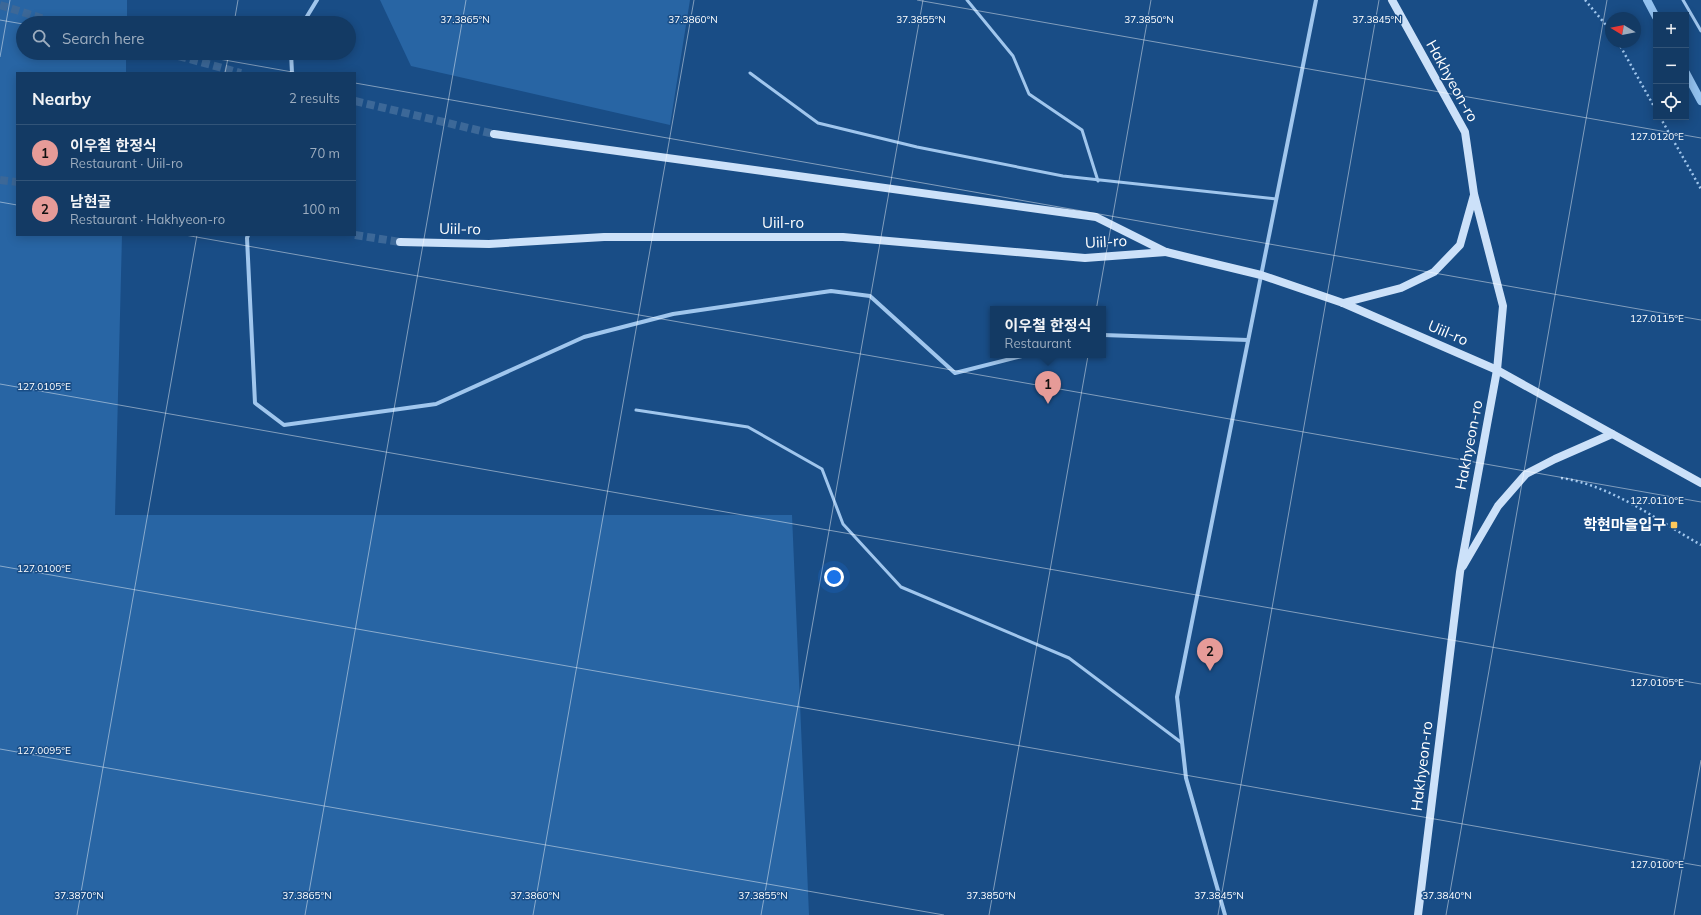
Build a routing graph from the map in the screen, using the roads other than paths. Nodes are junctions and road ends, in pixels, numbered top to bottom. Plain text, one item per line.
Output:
1 (318, 0) edge
2 (967, 0) edge
3 (1316, 0) edge
4 (1392, 0) edge
5 (1683, 0) edge
6 (308, 16) edge
7 (1701, 31) edge
8 (291, 60) edge
9 (292, 72) edge
10 (750, 73) dead end
11 (494, 134) tunnel mouth
12 (1098, 181) junction
13 (1474, 194) junction
14 (1276, 199) junction
15 (248, 236) edge
16 (400, 242) tunnel mouth
17 (1166, 252) junction
18 (1261, 276) junction
19 (1343, 303) junction
20 (1106, 336) edge
21 (1248, 340) junction
22 (1014, 358) edge
23 (1497, 370) junction
24 (636, 410) dead end
25 (1612, 434) junction
26 (1701, 483) edge
27 (1460, 572) junction
28 (1182, 742) junction
29 (1225, 915) edge
30 (1418, 915) edge

1 - 6 street
2 - 12 lane
3 - 14 street
4 - 13 main road, Hakhyeon-ro
5 - 7 lane
8 - 9 street
10 - 12 lane
11 - 17 main road, Uiil-ro
12 - 14 lane
13 - 19 main road
13 - 23 main road, Hakhyeon-ro
14 - 18 street
15 - 22 street
16 - 17 main road, Uiil-ro
17 - 18 main road, Uiil-ro
18 - 19 main road, Uiil-ro
18 - 21 street
19 - 23 main road, Uiil-ro
20 - 21 street
21 - 28 street
23 - 25 main road, Uiil-ro
23 - 27 main road, Hakhyeon-ro
24 - 28 lane
25 - 26 main road, Uiil-ro
25 - 27 main road
27 - 30 main road, Hakhyeon-ro
28 - 29 street

